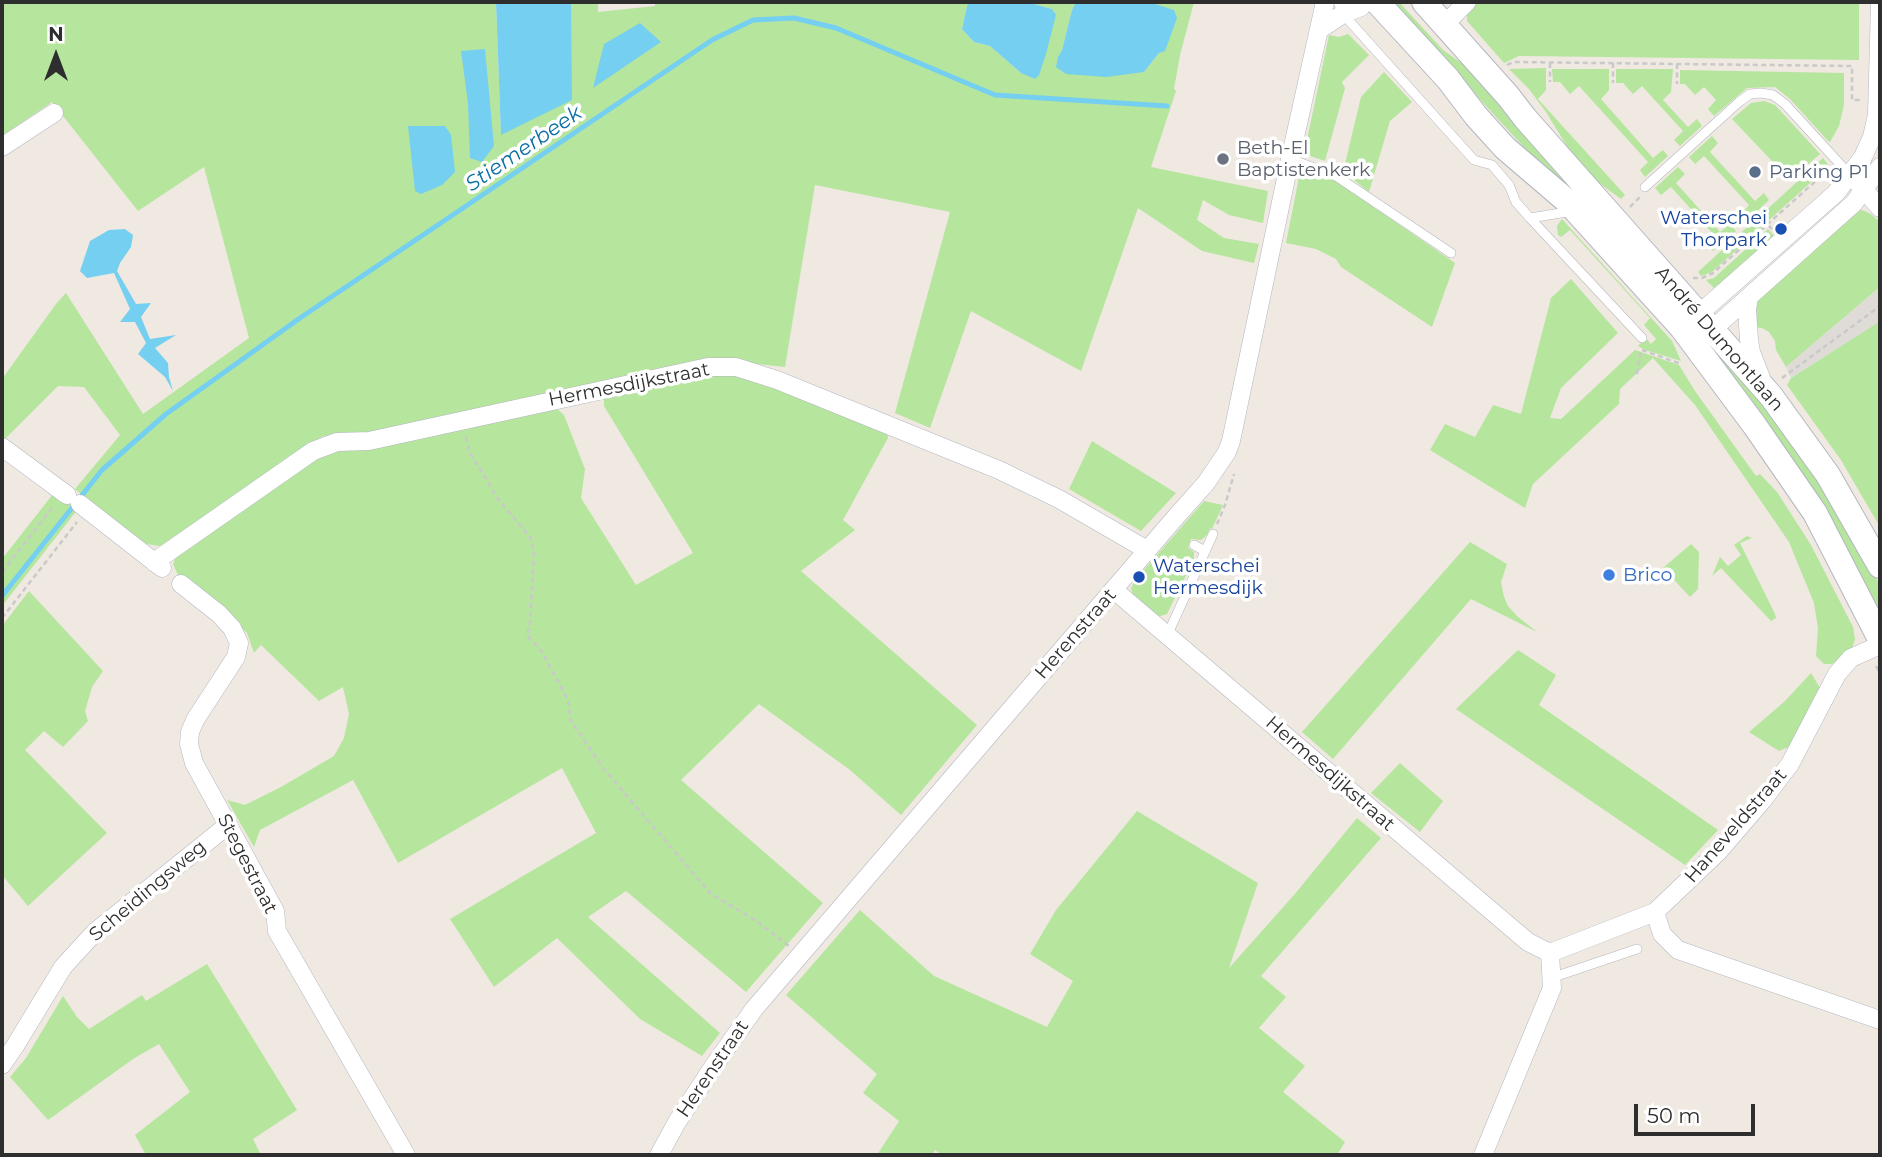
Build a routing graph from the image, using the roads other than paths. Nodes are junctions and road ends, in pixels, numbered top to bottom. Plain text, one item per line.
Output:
1 (1325, 2) edge
2 (1362, 2) edge
3 (1377, 2) edge
4 (1424, 2) edge
5 (1468, 2) edge
6 (1880, 2) edge
7 (1341, 8) edge
8 (1445, 24) junction
9 (1318, 30) junction
10 (54, 113) dead end
11 (2, 147) edge
12 (1290, 159) junction
13 (1880, 167) edge
14 (1850, 175) junction
15 (1865, 190) junction
16 (1643, 191) road end
17 (1880, 208) edge
18 (1576, 210) junction
19 (1530, 218) junction
20 (1451, 253) dead end
21 (1749, 298) junction
22 (1694, 336) junction
23 (1639, 343) road end
24 (1776, 388) junction
25 (2, 447) edge
26 (1213, 534) dead end
27 (1194, 545) dead end
28 (1147, 550) junction
29 (1205, 551) junction
30 (1880, 566) edge
31 (181, 584) dead end
32 (1114, 590) junction
33 (1167, 636) junction
34 (1880, 639) edge
35 (1880, 645) edge
36 (228, 825) junction
37 (1655, 912) junction
38 (1637, 949) dead end
39 (1550, 953) junction
40 (1551, 978) junction
41 (1880, 1020) edge
42 (2, 1065) edge
43 (405, 1155) edge
44 (659, 1155) edge
45 (1483, 1155) edge

1 - 9 street, Herenstraat
2 - 7 street
3 - 18 main road, André Dumontlaan
4 - 8 main road, André Dumontlaan
5 - 8 street
6 - 14 street
7 - 9 street
7 - 19 lane
8 - 22 main road, André Dumontlaan
9 - 12 street, Herenstraat
10 - 11 street
12 - 20 lane
12 - 28 street, Herenstraat
13 - 15 street
14 - 15 street
14 - 16 lane
14 - 22 street
15 - 17 street
15 - 21 street
18 - 19 lane
18 - 22 main road, André Dumontlaan
19 - 23 lane
21 - 22 street
21 - 24 street
22 - 24 main road, André Dumontlaan
22 - 34 main road, André Dumontlaan
24 - 30 main road, André Dumontlaan
25 - 28 street, Hermesdijkstraat
26 - 29 lane
27 - 29 lane
28 - 32 street, Herenstraat
29 - 33 lane
31 - 36 street, Stegestraat
32 - 33 street, Hermesdijkstraat
32 - 44 street, Herenstraat
33 - 39 street, Hermesdijkstraat
35 - 37 street, Haneveldstraat
36 - 42 street, Scheidingsweg
36 - 43 street, Stegestraat
37 - 39 street, Haneveldstraat
37 - 41 street
38 - 40 lane
39 - 40 street
40 - 45 street

